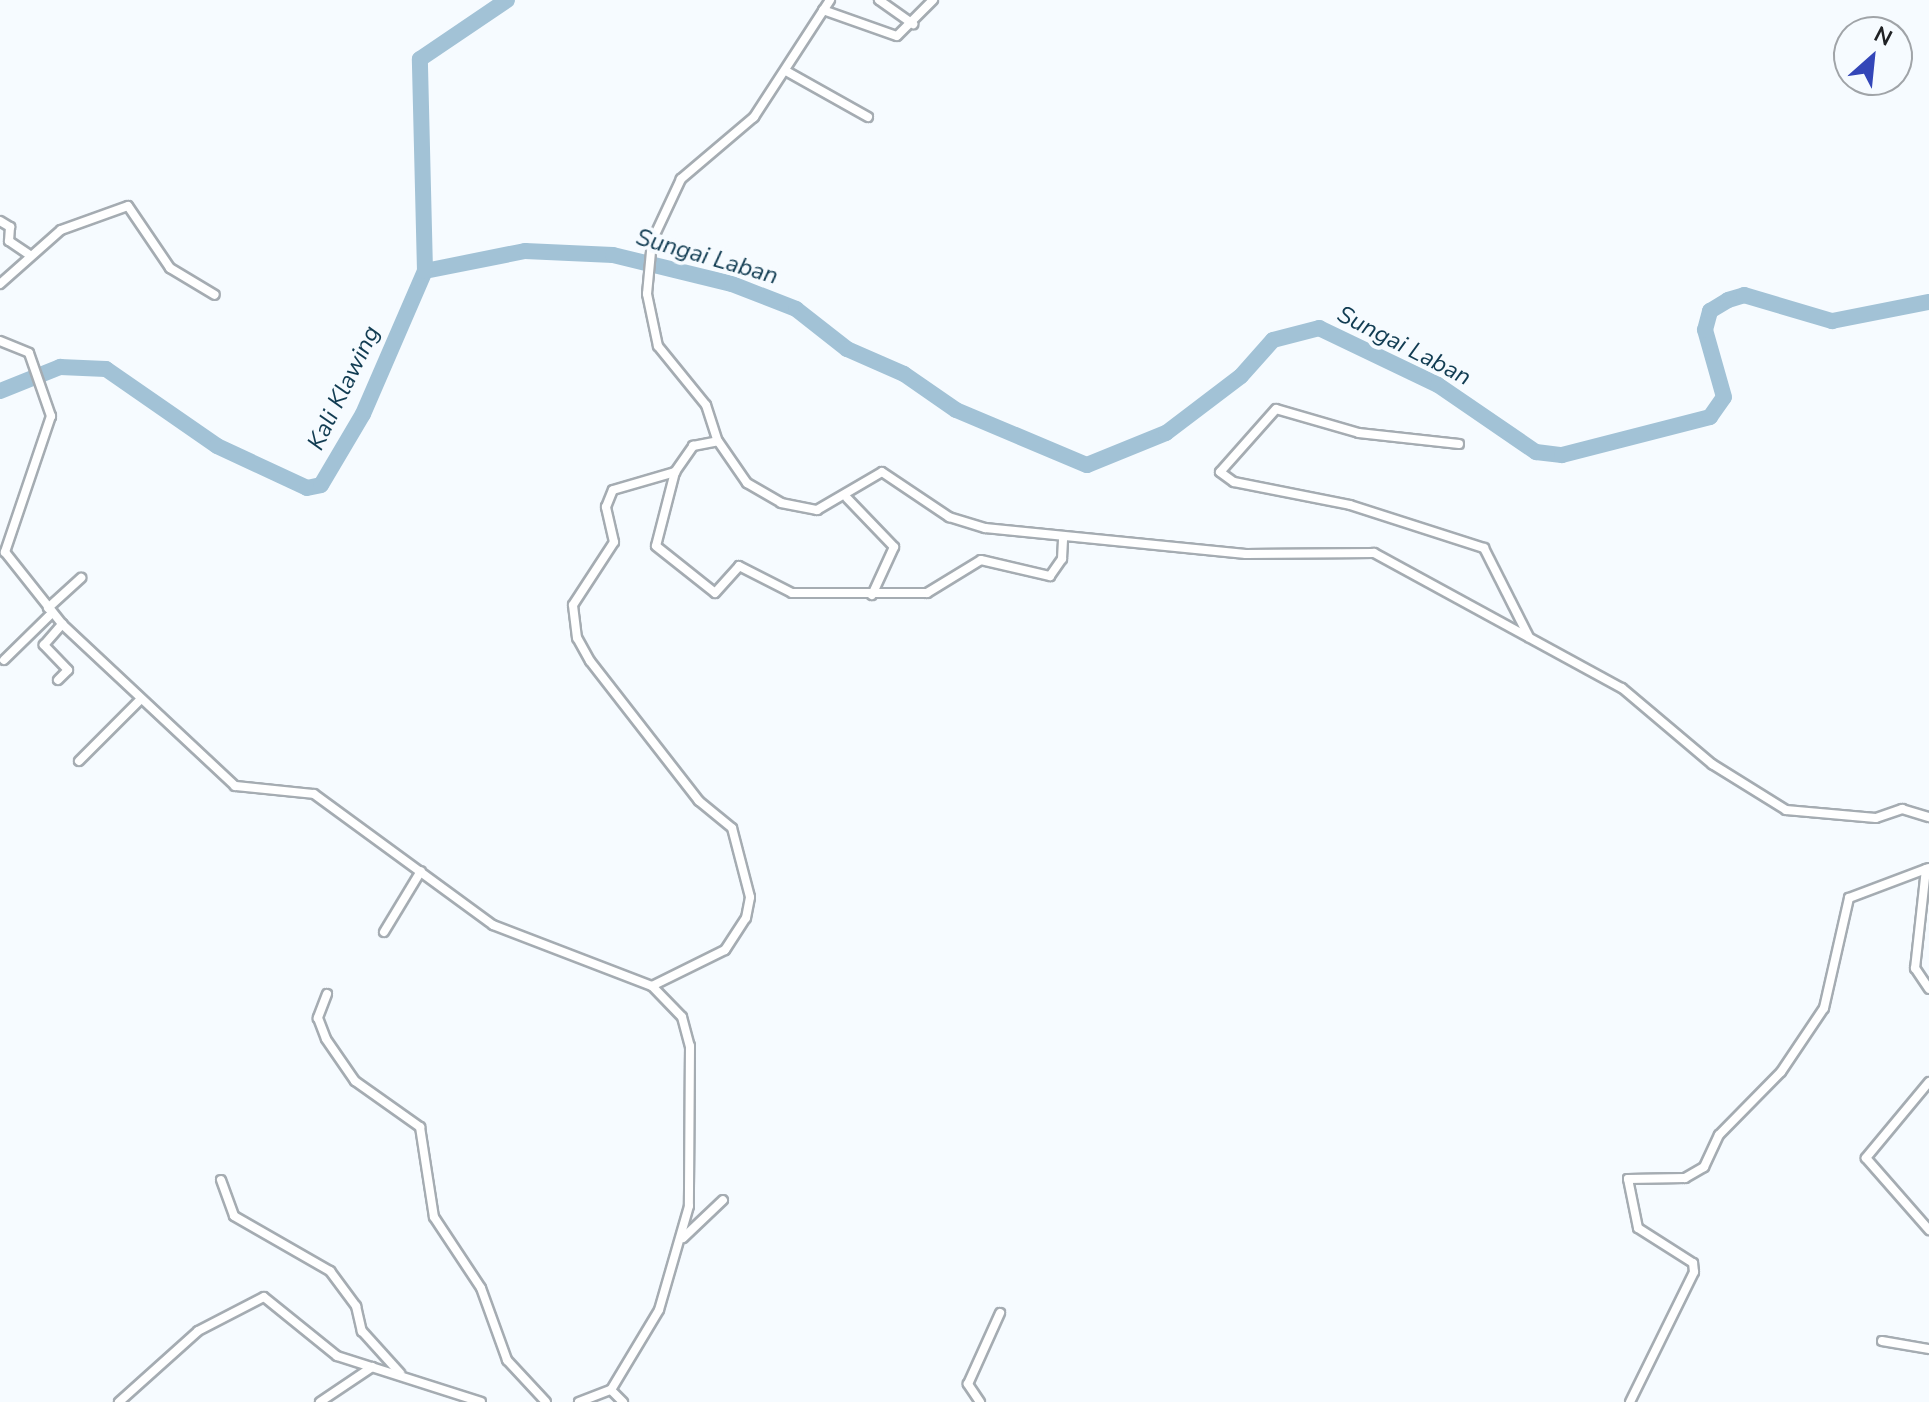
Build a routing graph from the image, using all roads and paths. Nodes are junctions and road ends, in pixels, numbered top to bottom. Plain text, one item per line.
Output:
1 (830, 0) edge
2 (879, 0) edge
3 (933, 0) edge
4 (823, 10) junction
5 (913, 24) junction
6 (786, 71) junction
7 (868, 117) dead end
8 (0, 221) edge
9 (28, 254) junction
10 (0, 284) edge
11 (215, 295) dead end
12 (0, 341) edge
13 (718, 441) junction
14 (1459, 444) dead end
15 (675, 472) junction
16 (847, 498) junction
17 (1063, 537) junction
18 (2, 549) edge
19 (81, 578) dead end
20 (872, 595) junction
21 (50, 610) junction
22 (62, 624) junction
23 (1529, 637) junction
24 (4, 660) dead end
25 (58, 680) dead end
26 (140, 700) junction
27 (79, 761) dead end
28 (1929, 817) edge
29 (1928, 868) edge
30 (421, 871) junction
31 (384, 932) dead end
32 (652, 986) junction
33 (1929, 989) edge
34 (327, 994) dead end
35 (1929, 1082) edge
36 (221, 1180) dead end
37 (723, 1200) dead end
38 (1929, 1230) edge
39 (683, 1238) junction
40 (1000, 1313) dead end
41 (1882, 1341) dead end
42 (1929, 1349) edge
43 (372, 1367) junction
44 (401, 1373) junction
45 (611, 1390) junction
46 (119, 1402) edge
47 (320, 1402) edge
48 (481, 1402) edge
49 (546, 1402) edge
50 (579, 1402) edge
51 (623, 1402) edge
52 (980, 1402) edge
53 (1630, 1402) edge

1 - 4 street
2 - 5 street
3 - 5 street
4 - 5 street
4 - 6 street
6 - 7 street
6 - 13 street
8 - 9 street
9 - 10 street
9 - 11 street
12 - 18 street
13 - 15 street
13 - 16 street
14 - 23 street
15 - 20 street
15 - 32 street
16 - 17 street
16 - 20 street
17 - 20 street
17 - 23 street
18 - 21 street
19 - 21 street
21 - 22 street
21 - 24 street
22 - 25 street
22 - 26 street
23 - 28 street
26 - 27 street
26 - 30 street
29 - 33 street
29 - 53 street
30 - 31 street
30 - 32 street
32 - 39 street
34 - 49 street
35 - 38 street
36 - 44 street
37 - 39 street
39 - 45 street
40 - 52 street
41 - 42 street
43 - 44 street
43 - 46 street
43 - 47 street
44 - 48 street
45 - 50 street
45 - 51 street

